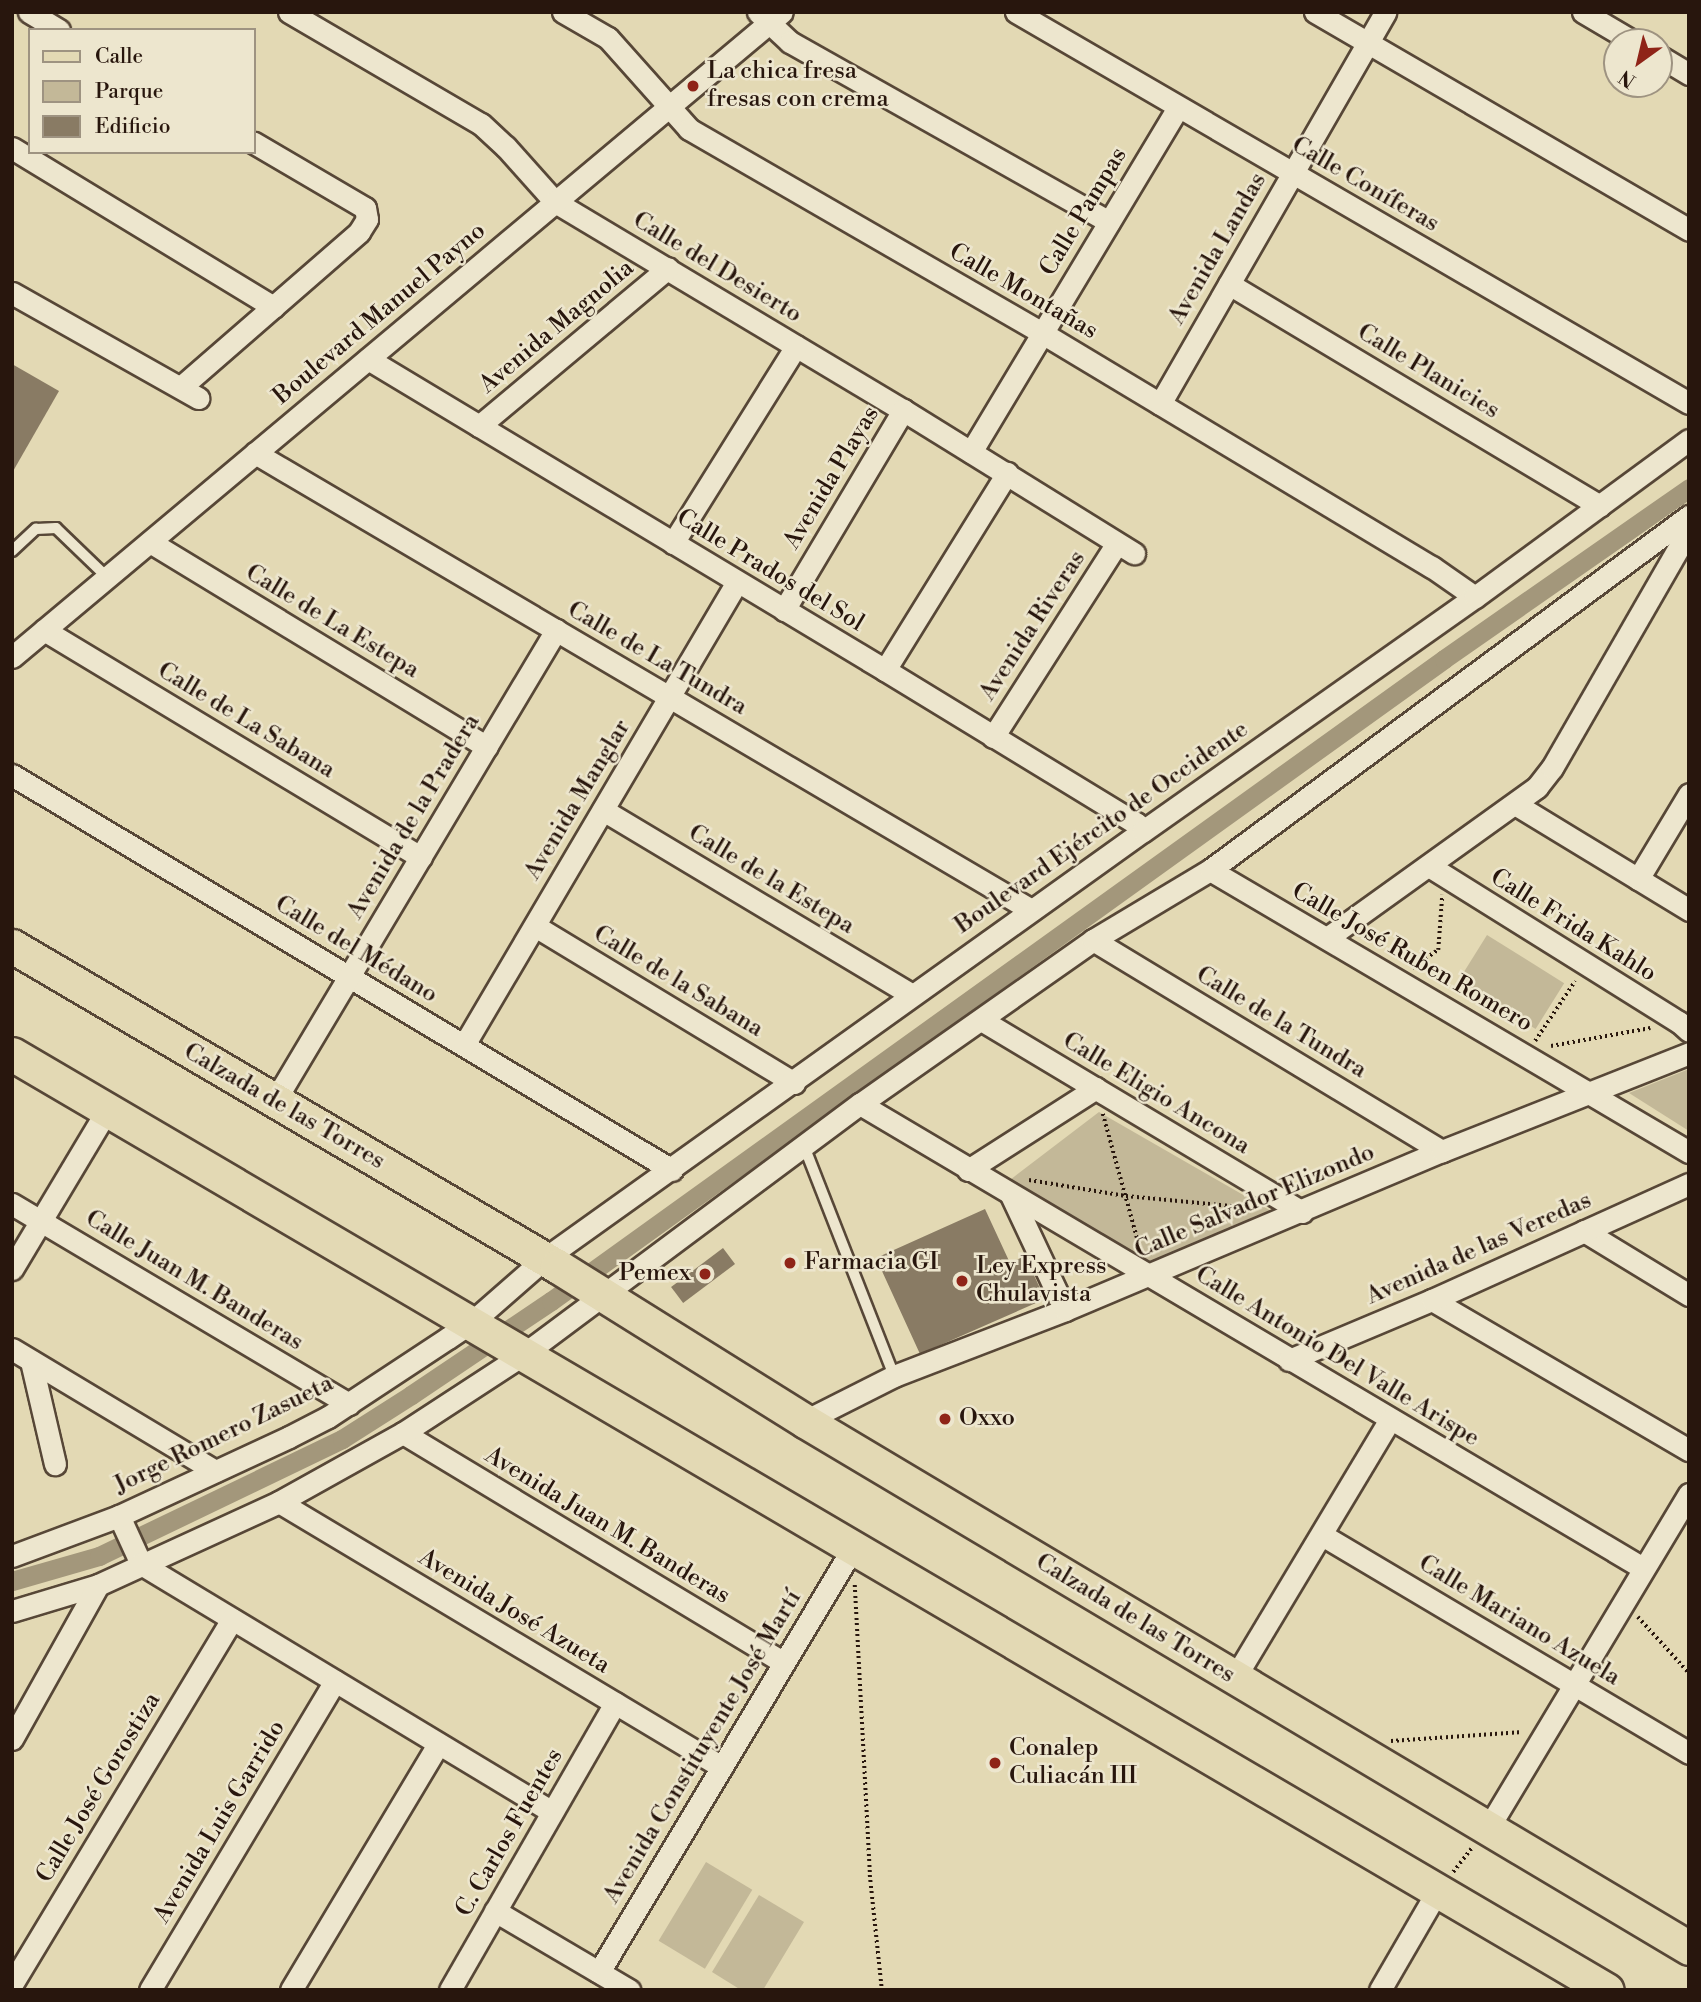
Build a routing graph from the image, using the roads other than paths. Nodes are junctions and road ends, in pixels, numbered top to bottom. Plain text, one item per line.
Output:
1 (29, 12) edge
2 (289, 12) edge
3 (563, 12) edge
4 (1016, 12) edge
5 (1315, 12) edge
6 (1385, 12) edge
7 (1583, 12) edge
8 (769, 16) edge
9 (56, 28) edge
10 (1610, 28) edge
11 (1367, 43) junction
12 (1673, 64) edge
13 (1689, 74) edge
14 (667, 107) junction
15 (1178, 107) junction
16 (256, 144) edge
17 (12, 148) edge
18 (1293, 173) junction
19 (555, 202) junction
20 (1109, 222) junction
21 (1689, 230) edge
22 (668, 268) junction
23 (1229, 284) junction
24 (12, 293) edge
25 (274, 307) junction
26 (1042, 333) junction
27 (796, 346) junction
28 (368, 359) junction
29 (1689, 403) edge
30 (1160, 404) junction
31 (903, 410) junction
32 (479, 426) junction
33 (1689, 440) edge
34 (971, 452) junction
35 (256, 453) junction
36 (1007, 473) junction
37 (1600, 506) junction
38 (1689, 516) edge
39 (1689, 530) edge
40 (150, 541) junction
41 (673, 543) junction
42 (1125, 548) joint
43 (12, 551) edge
44 (107, 577) junction
45 (737, 582) junction
46 (1475, 597) junction
47 (784, 610) junction
48 (44, 630) junction
49 (556, 630) junction
50 (12, 657) edge
51 (885, 670) junction
52 (669, 697) junction
53 (993, 737) junction
54 (486, 747) junction
55 (12, 775) edge
56 (1689, 793) edge
57 (1515, 804) junction
58 (603, 810) junction
59 (1143, 831) junction
60 (421, 856) junction
61 (1210, 870) junction
62 (1436, 871) junction
63 (1638, 878) junction
64 (1031, 910) junction
65 (1689, 910) edge
66 (534, 926) junction
67 (1327, 938) junction
68 (1093, 940) junction
69 (12, 946) edge
70 (349, 976) junction
71 (912, 995) junction
72 (983, 1021) junction
73 (1684, 1026) edge
74 (464, 1045) junction
75 (1689, 1053) edge
76 (12, 1054) edge
77 (794, 1083) junction
78 (1096, 1088) junction
79 (1588, 1092) junction
80 (274, 1102) junction
81 (860, 1104) junction
82 (107, 1110) junction
83 (804, 1146) junction
84 (1442, 1151) junction
85 (1689, 1152) edge
86 (672, 1170) junction
87 (968, 1170) junction
88 (1689, 1184) edge
89 (1016, 1187) junction
90 (12, 1204) edge
91 (1302, 1212) junction
92 (39, 1220) junction
93 (1584, 1231) junction
94 (551, 1263) junction
95 (12, 1269) edge
96 (1147, 1276) junction
97 (593, 1290) junction
98 (1689, 1295) edge
99 (1432, 1300) junction
100 (1065, 1311) junction
101 (496, 1337) junction
102 (12, 1349) edge
103 (1289, 1360) junction
104 (31, 1361) junction
105 (894, 1377) junction
106 (349, 1404) junction
107 (1390, 1419) junction
108 (805, 1421) junction
109 (403, 1433) junction
110 (1689, 1450) edge
111 (55, 1464) dead end
112 (215, 1471) junction
113 (1689, 1494) edge
114 (279, 1502) junction
115 (122, 1522) junction
116 (1322, 1535) junction
117 (853, 1548) junction
118 (12, 1556) edge
119 (140, 1560) junction
120 (1643, 1568) junction
121 (98, 1585) junction
122 (12, 1611) edge
123 (232, 1619) junction
124 (784, 1663) junction
125 (1234, 1679) junction
126 (335, 1681) junction
127 (1574, 1685) junction
128 (615, 1703) junction
129 (12, 1739) edge
130 (438, 1744) junction
131 (1689, 1753) edge
132 (722, 1767) junction
133 (552, 1812) junction
134 (1487, 1830) junction
135 (1438, 1890) junction
136 (495, 1911) junction
137 (1689, 1948) edge
138 (599, 1972) junction
139 (13, 1988) edge
140 (295, 1988) edge
141 (150, 1990) edge
142 (450, 1990) edge
143 (629, 1990) edge
144 (1380, 1990) edge
145 (1607, 1990) edge

1 - 9 street
2 - 19 street, Calle del Desierto
3 - 14 street, Calle Montañas
4 - 15 street, Calle Coníferas
5 - 11 street
6 - 11 street, Avenida Landas
7 - 10 street
8 - 14 street, Boulevard Manuel Payno
8 - 20 street
11 - 18 street, Avenida Landas
11 - 21 street
12 - 13 street
14 - 19 street, Boulevard Manuel Payno
14 - 26 street, Calle Montañas
15 - 18 street, Calle Coníferas
15 - 20 street, Calle Pampas
16 - 25 street
17 - 25 street
18 - 23 street, Avenida Landas
18 - 29 street, Calle Coníferas
19 - 22 street, Calle del Desierto
19 - 28 street, Boulevard Manuel Payno
20 - 26 street, Calle Pampas
22 - 27 street, Calle del Desierto
22 - 32 street, Avenida Magnolia
23 - 30 street, Avenida Landas
23 - 37 street, Calle Planicies
24 - 25 street
26 - 30 street, Calle Montañas
26 - 34 street, Calle Pampas
27 - 31 street, Calle del Desierto
27 - 41 street
28 - 32 street, Calle Prados del Sol
28 - 35 street, Boulevard Manuel Payno
30 - 46 street, Calle Montañas
31 - 34 street, Calle del Desierto
31 - 47 street, Avenida Playas
32 - 41 street, Calle Prados del Sol
33 - 37 street, Boulevard Ejército de Occidente
34 - 36 street, Calle del Desierto
35 - 40 street, Boulevard Manuel Payno
35 - 49 street, Calle de La Tundra
36 - 42 street, Calle del Desierto
36 - 51 street
37 - 46 street, Boulevard Ejército de Occidente
38 - 61 street
39 - 57 street
40 - 44 street, Boulevard Manuel Payno
40 - 54 street, Calle de La Estepa
41 - 45 street, Calle Prados del Sol
42 - 53 street, Avenida Riveras
43 - 44 lane
44 - 48 street, Boulevard Manuel Payno
45 - 47 street, Calle Prados del Sol
45 - 52 street, Avenida Manglar
46 - 59 street, Boulevard Ejército de Occidente
47 - 51 street, Calle Prados del Sol
48 - 50 street, Boulevard Manuel Payno
48 - 60 street, Calle de La Sabana
49 - 52 street, Calle de La Tundra
49 - 54 street, Avenida de la Pradera
51 - 53 street, Calle Prados del Sol
52 - 58 street, Avenida Manglar
52 - 64 street, Calle de La Tundra
53 - 59 street, Calle Prados del Sol
54 - 60 street, Avenida de la Pradera
55 - 70 street, Calle del Médano
56 - 63 street
57 - 62 street
57 - 63 street
58 - 66 street, Avenida Manglar
58 - 71 street, Calle de la Estepa
59 - 64 street, Boulevard Ejército de Occidente
60 - 70 street, Avenida de la Pradera
61 - 67 street, Calle José Ruben Romero
61 - 68 street
62 - 67 street
62 - 73 street, Calle Frida Kahlo
63 - 65 street
64 - 71 street, Boulevard Ejército de Occidente
66 - 74 street, Avenida Manglar
66 - 77 street, Calle de la Sabana
67 - 79 street, Calle José Ruben Romero
68 - 72 street
68 - 84 street, Calle de la Tundra
69 - 80 main road, Calzada de las Torres
70 - 74 street, Calle del Médano
70 - 80 street, Avenida de la Pradera
71 - 77 street, Boulevard Ejército de Occidente
72 - 78 street, Calle Eligio Ancona
72 - 81 street
74 - 86 street, Calle del Médano
75 - 79 street, Calle Salvador Elizondo
76 - 82 main road
77 - 86 street, Boulevard Ejército de Occidente
78 - 87 street
78 - 91 street, Calle Eligio Ancona
79 - 84 street, Calle Salvador Elizondo
79 - 85 street, Calle José Ruben Romero
80 - 94 main road, Calzada de las Torres
81 - 83 street
81 - 87 street, Calle Antonio Del Valle Arispe
82 - 92 street
82 - 101 main road
83 - 97 street
83 - 105 lane
84 - 91 street, Calle Salvador Elizondo
86 - 94 street, Boulevard Ejército de Occidente
87 - 89 street, Calle Antonio Del Valle Arispe
88 - 93 street, Avenida de las Veredas
89 - 96 street, Calle Antonio Del Valle Arispe
89 - 100 street
90 - 92 street, Calle Juan M. Banderas
91 - 96 street, Calle Salvador Elizondo
92 - 95 street
92 - 106 street, Calle Juan M. Banderas
93 - 98 street
93 - 99 street, Avenida de las Veredas
94 - 97 main road, Calzada de las Torres
94 - 101 street, Jorge Romero Zasueta
96 - 100 street, Calle Salvador Elizondo
96 - 103 street, Calle Antonio Del Valle Arispe
97 - 101 street
97 - 108 main road, Calzada de las Torres
99 - 103 street, Avenida de las Veredas
99 - 110 street
100 - 105 street, Calle Salvador Elizondo
101 - 106 street, Jorge Romero Zasueta
101 - 109 street
101 - 117 main road
102 - 104 street
103 - 107 street, Calle Antonio Del Valle Arispe
104 - 111 street
104 - 112 street
105 - 108 street, Calle Salvador Elizondo
106 - 112 street, Jorge Romero Zasueta
107 - 116 street
107 - 120 street, Calle Antonio Del Valle Arispe
108 - 125 main road, Calzada de las Torres
109 - 114 street
109 - 124 street, Avenida Juan M. Banderas
112 - 115 street, Jorge Romero Zasueta
113 - 120 street
114 - 119 street
114 - 128 street, Avenida José Azueta
115 - 118 street, Jorge Romero Zasueta
115 - 119 street
116 - 125 street
116 - 127 street, Calle Mariano Azuela
117 - 124 street, Avenida Constituyente José Martí
117 - 135 main road
119 - 121 street
119 - 123 street
120 - 127 street
121 - 122 street
121 - 129 street
123 - 126 street
123 - 139 street, Calle José Gorostiza
124 - 132 street, Avenida Constituyente José Martí
125 - 134 main road, Calzada de las Torres
126 - 130 street
126 - 141 street, Avenida Luis Garrido
127 - 131 street, Calle Mariano Azuela
127 - 134 street
128 - 132 street, Avenida José Azueta
128 - 133 street, C. Carlos Fuentes
130 - 133 street
130 - 140 street
132 - 138 street, Avenida Constituyente José Martí
133 - 136 street, C. Carlos Fuentes
134 - 137 main road, Calzada de las Torres
135 - 144 street
135 - 145 main road
136 - 138 street
136 - 142 street, C. Carlos Fuentes
138 - 143 street

